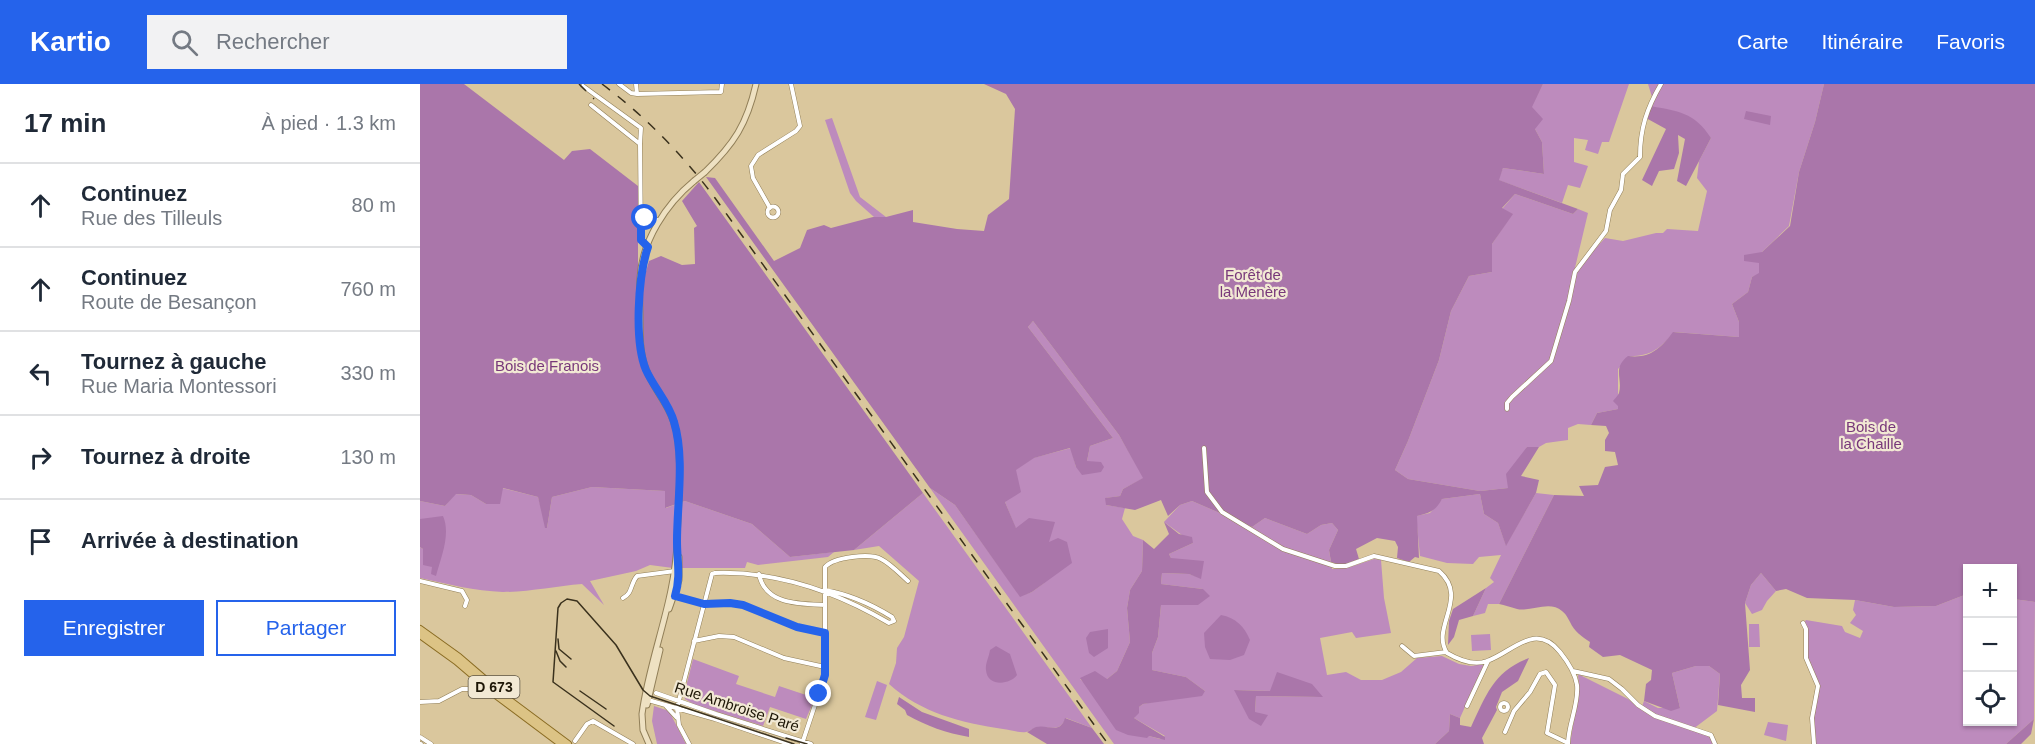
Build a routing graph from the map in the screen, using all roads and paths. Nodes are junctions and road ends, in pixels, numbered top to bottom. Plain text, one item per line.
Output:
1 (619, 84) edge
2 (636, 84) edge
3 (722, 84) edge
4 (756, 84) edge
5 (791, 84) edge
6 (1661, 84) edge
7 (583, 87) dead end
8 (637, 94) junction
9 (591, 105) dead end
10 (639, 144) junction
11 (770, 208) dead end
12 (641, 215) junction
13 (660, 220) junction
14 (648, 247) junction
15 (1507, 409) dead end
16 (1204, 448) dead end
17 (677, 572) junction
18 (759, 574) junction
19 (420, 581) edge
20 (908, 581) dead end
21 (824, 590) junction
22 (672, 597) junction
23 (623, 598) dead end
24 (704, 604) junction
25 (825, 605) junction
26 (465, 606) dead end
27 (1803, 623) dead end
28 (420, 629) edge
29 (825, 633) junction
30 (422, 638) edge
31 (694, 641) junction
32 (1402, 646) dead end
33 (1446, 652) junction
34 (1488, 661) junction
35 (825, 666) junction
36 (1573, 671) junction
37 (470, 689) dead end
38 (652, 695) junction
39 (420, 702) edge
40 (660, 703) junction
41 (678, 705) junction
42 (1467, 706) dead end
43 (1508, 708) dead end
44 (1514, 711) junction
45 (678, 719) junction
46 (1505, 732) dead end
47 (420, 737) edge
48 (572, 742) edge
49 (803, 743) edge
50 (431, 744) edge
51 (561, 744) edge
52 (633, 744) edge
53 (650, 744) edge
54 (689, 744) edge
55 (789, 744) edge
56 (811, 744) edge
57 (1568, 744) edge
58 (1715, 744) edge
59 (1814, 744) edge

1 - 8 street
2 - 8 street
3 - 8 street
4 - 13 main road, bridge
5 - 11 street
6 - 15 street
7 - 10 street
9 - 10 street
10 - 12 street
12 - 13 street
12 - 14 street
13 - 14 main road
14 - 17 main road
16 - 33 street
17 - 22 main road
17 - 23 street
18 - 21 street
18 - 24 street
18 - 25 street
19 - 26 street
20 - 21 street
21 - 21 street
21 - 25 street
22 - 24 street
22 - 38 main road
22 - 53 main road
24 - 29 street
24 - 31 street
25 - 29 street
27 - 59 street
28 - 48 main road, D 673
29 - 35 street
30 - 51 main road, D 673
31 - 35 street
31 - 41 street
32 - 33 street
33 - 34 street
34 - 36 street
34 - 42 street
35 - 49 street
36 - 57 street
36 - 58 street
37 - 39 street
38 - 40 street, Rue Ambroise Paré
38 - 41 street, Rue Ambroise Paré
38 - 53 main road
40 - 41 street, Rue Ambroise Paré
40 - 45 street
41 - 45 street
41 - 49 street, Rue Ambroise Paré
41 - 55 street, Rue Ambroise Paré
43 - 44 street
44 - 46 street
44 - 57 street
45 - 54 street
47 - 50 street
48 - 52 street
49 - 56 street, Rue Ambroise Paré

